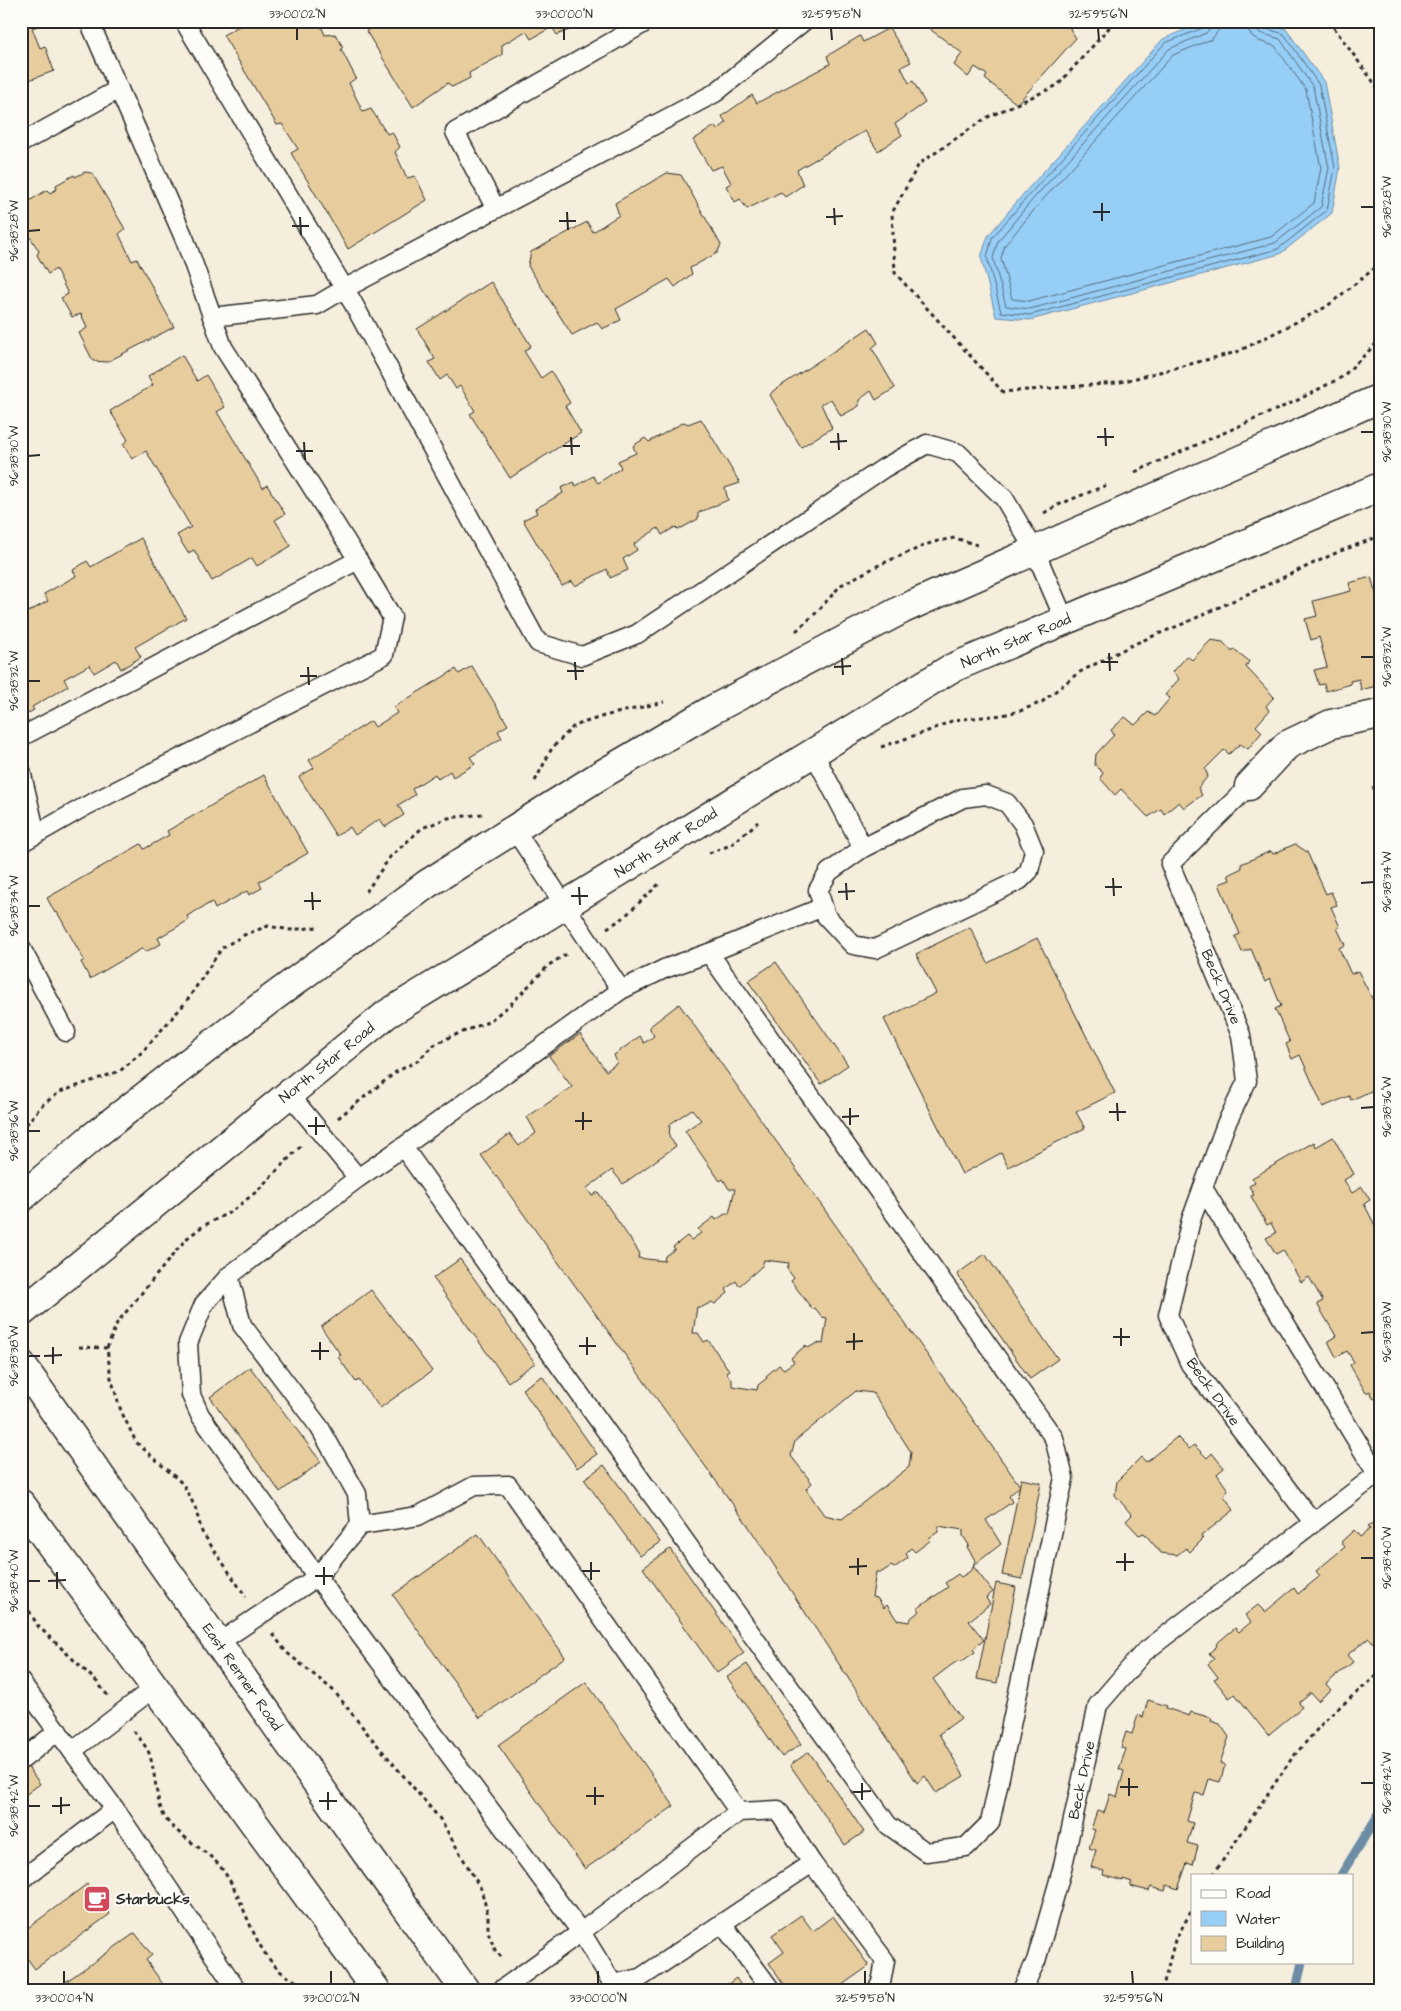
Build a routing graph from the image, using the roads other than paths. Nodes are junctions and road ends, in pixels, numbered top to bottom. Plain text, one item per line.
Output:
1 (89, 21) edge
2 (184, 21) edge
3 (648, 21) edge
4 (804, 21) edge
5 (119, 89) junction
6 (21, 143) edge
7 (496, 209) junction
8 (344, 289) junction
9 (212, 317) junction
10 (1380, 398) edge
11 (1380, 487) edge
12 (1035, 551) junction
13 (358, 560) junction
14 (1064, 621) junction
15 (1380, 714) edge
16 (21, 737) edge
17 (813, 752) junction
18 (21, 771) edge
19 (1249, 786) joint
20 (514, 828) junction
21 (36, 834) junction
22 (21, 843) edge
23 (863, 848) junction
24 (564, 905) junction
25 (823, 907) junction
26 (21, 948) edge
27 (709, 953) junction
28 (621, 990) junction
29 (66, 1032) dead end
30 (289, 1094) junction
31 (402, 1147) junction
32 (358, 1178) junction
33 (1203, 1188) junction
34 (21, 1198) edge
35 (229, 1276) junction
36 (21, 1313) edge
37 (21, 1364) edge
38 (1379, 1473) edge
39 (21, 1504) edge
40 (1313, 1522) junction
41 (360, 1525) junction
42 (317, 1577) junction
43 (218, 1643) junction
44 (21, 1682) edge
45 (155, 1687) junction
46 (58, 1731) junction
47 (72, 1751) junction
48 (23, 1759) dead end
49 (115, 1809) junction
50 (739, 1812) junction
51 (812, 1863) junction
52 (21, 1880) edge
53 (722, 1923) junction
54 (581, 1932) junction
55 (238, 1990) edge
56 (376, 1990) edge
57 (465, 1990) edge
58 (501, 1990) edge
59 (771, 1990) edge
60 (877, 1990) edge
61 (1022, 1990) edge

1 - 5 lane
2 - 8 lane
3 - 7 lane
4 - 7 lane
5 - 6 lane
5 - 9 lane
7 - 8 lane
8 - 9 lane
8 - 12 lane
9 - 13 lane
10 - 12 main road
11 - 14 main road, North Star Road
12 - 14 lane
12 - 20 main road
13 - 16 lane
13 - 21 lane
14 - 17 main road, North Star Road
15 - 19 main road, Beck Drive
17 - 23 lane
17 - 24 main road, North Star Road
18 - 21 lane
19 - 33 lane, Beck Drive
20 - 24 lane
20 - 34 main road
21 - 22 lane
23 - 25 lane
23 - 25 lane
24 - 28 lane
24 - 30 main road, North Star Road
25 - 27 lane
26 - 29 lane
27 - 28 lane
27 - 31 lane
28 - 31 lane
30 - 32 lane
30 - 36 main road, North Star Road
31 - 32 lane
32 - 35 lane
33 - 38 lane
33 - 40 lane, Beck Drive
35 - 41 lane
35 - 42 lane
37 - 43 main road, East Renner Road
38 - 40 lane
39 - 45 main road
40 - 61 lane, Beck Drive
41 - 42 lane
41 - 50 lane
42 - 43 lane
42 - 54 lane
43 - 57 main road, East Renner Road
44 - 46 lane
45 - 47 lane
45 - 56 main road
46 - 47 lane
46 - 48 lane
47 - 49 lane
49 - 52 lane
49 - 55 lane
50 - 51 lane
50 - 54 lane
51 - 53 lane
51 - 60 lane
53 - 54 lane
53 - 59 lane
54 - 58 lane

